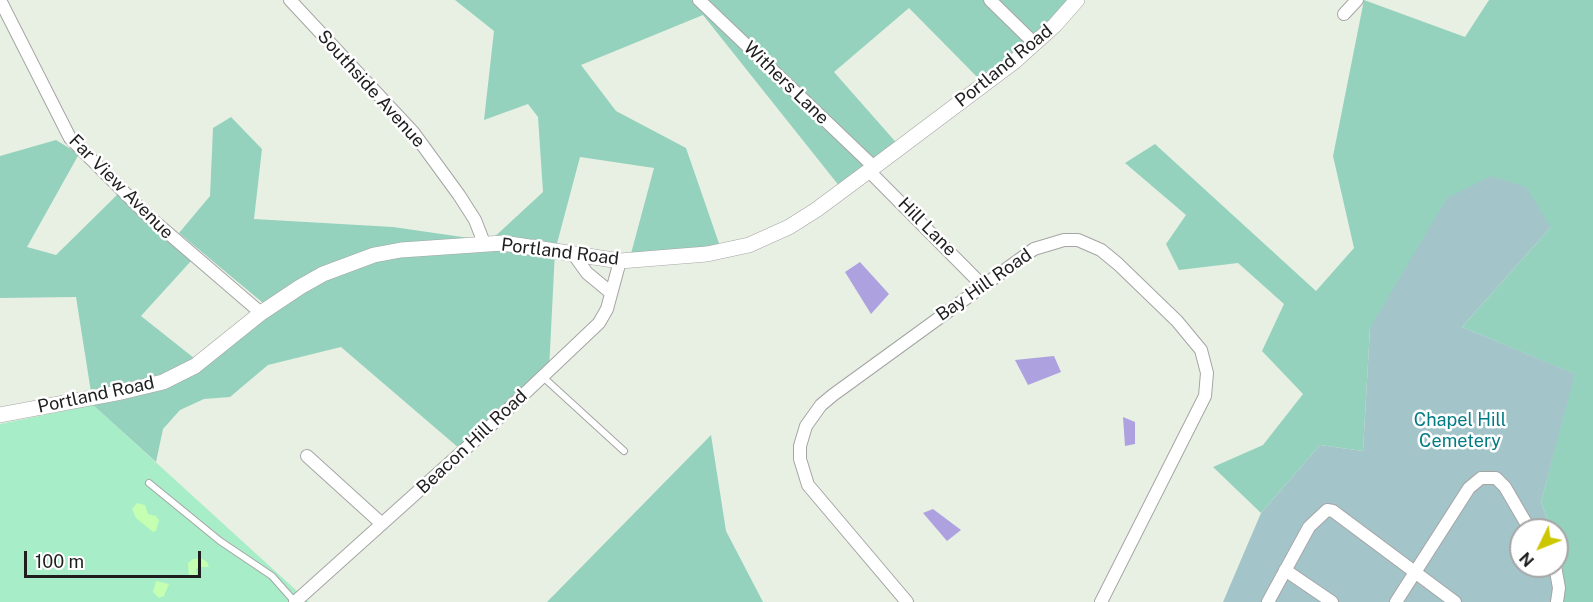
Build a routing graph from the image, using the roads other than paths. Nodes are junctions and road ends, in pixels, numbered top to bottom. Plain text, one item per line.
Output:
1 (0, 0) edge
2 (290, 0) edge
3 (699, 0) edge
4 (990, 0) edge
5 (1077, 0) edge
6 (1357, 0) edge
7 (1344, 14) dead end
8 (1035, 43) junction
9 (871, 169) junction
10 (484, 243) junction
11 (574, 255) junction
12 (620, 261) junction
13 (982, 285) junction
14 (610, 292) junction
15 (261, 314) junction
16 (543, 377) junction
17 (0, 415) edge
18 (624, 451) dead end
19 (307, 456) dead end
20 (149, 483) dead end
21 (1523, 518) edge
22 (382, 524) junction
23 (1285, 570) junction
24 (1414, 573) junction
25 (1557, 578) edge
26 (295, 602) edge
27 (907, 602) edge
28 (1101, 602) edge
29 (1268, 602) edge
30 (1332, 602) edge
31 (1396, 602) edge
32 (1455, 602) edge
33 (1557, 602) edge

1 - 15 street, Far View Avenue
2 - 10 street, Southside Avenue
3 - 9 street, Withers Lane
4 - 8 street
5 - 8 street, Portland Road
6 - 7 street
8 - 9 street, Portland Road
9 - 12 street, Portland Road
9 - 13 street, Hill Lane
10 - 11 street, Portland Road
10 - 15 street, Portland Road
11 - 12 street, Portland Road
11 - 14 street
12 - 14 street, Beacon Hill Road
13 - 27 street, Bay Hill Road
13 - 28 street, Bay Hill Road
14 - 16 street, Beacon Hill Road
15 - 17 street, Portland Road
16 - 18 lane
16 - 22 street, Beacon Hill Road
19 - 22 street
20 - 26 lane
21 - 24 street
22 - 26 street, Beacon Hill Road
23 - 24 street
23 - 29 street
23 - 30 street
24 - 31 street
24 - 32 street
25 - 33 street

